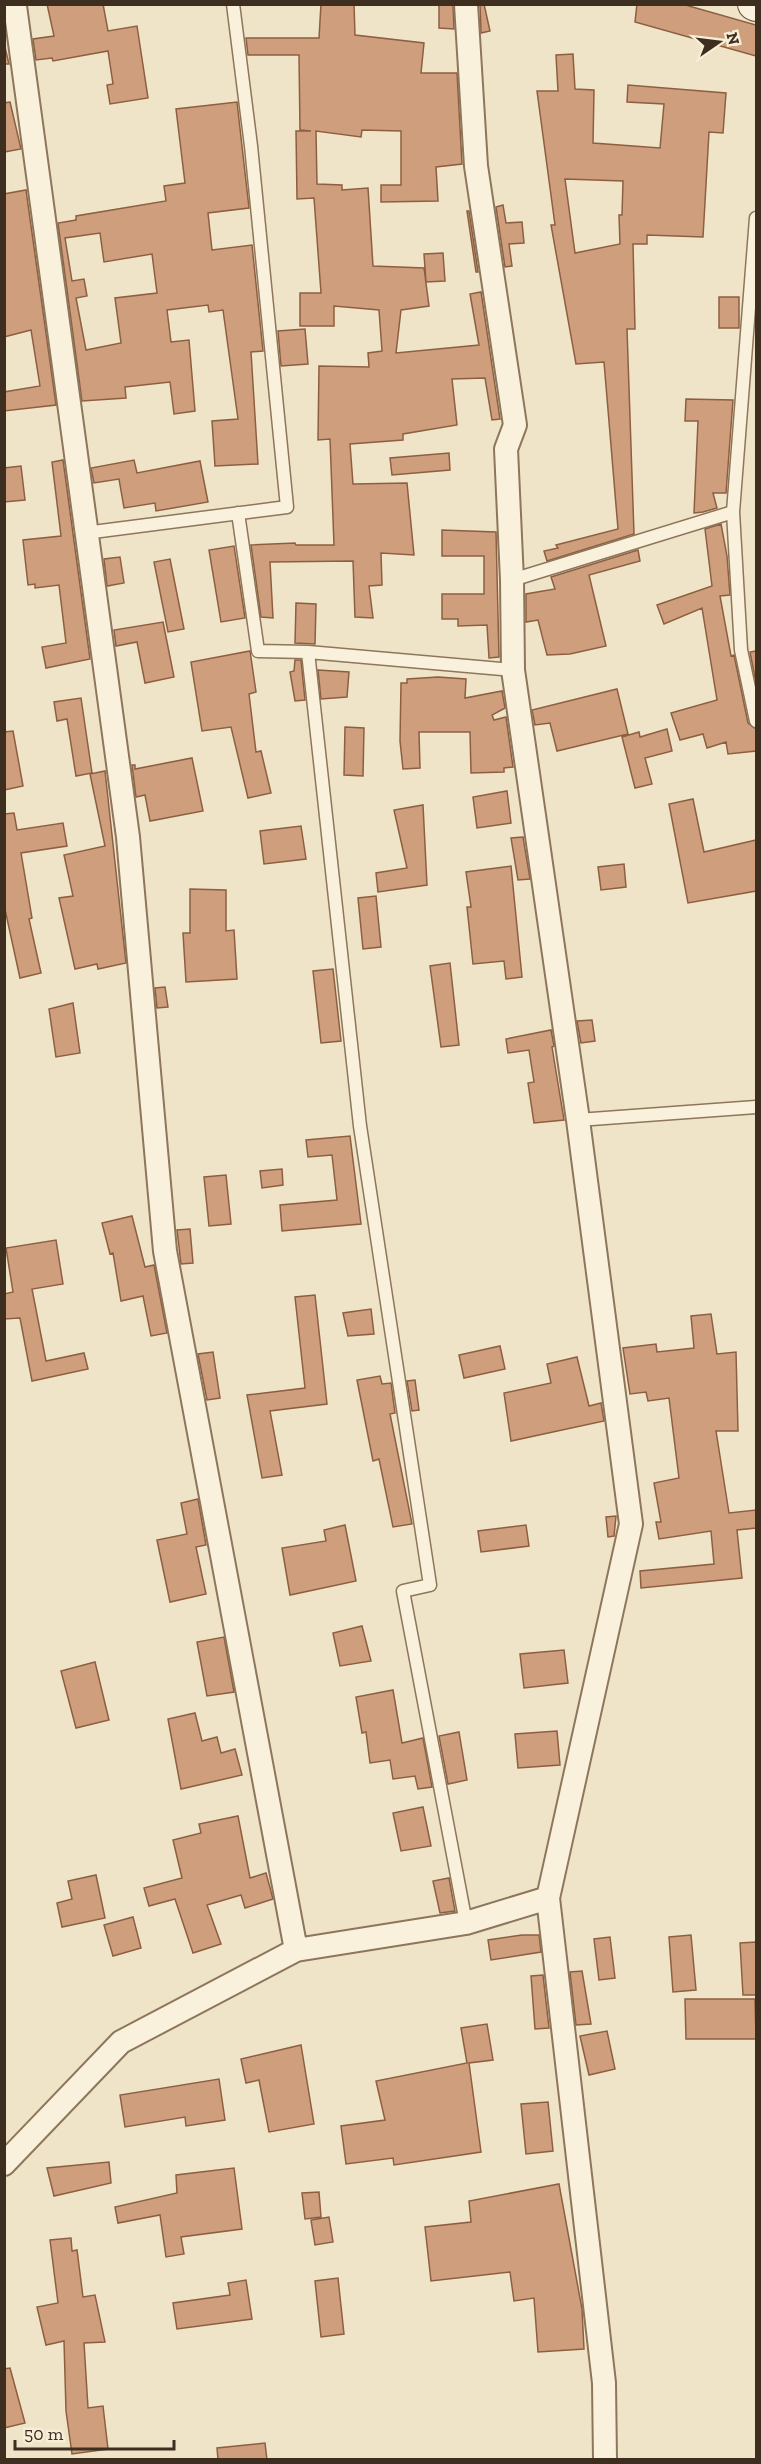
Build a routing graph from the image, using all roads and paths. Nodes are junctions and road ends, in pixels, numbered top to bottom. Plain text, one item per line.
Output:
1 (233, 4) edge
2 (466, 4) edge
3 (14, 6) edge
4 (756, 218) edge
5 (733, 512) junction
6 (238, 513) junction
7 (85, 533) junction
8 (512, 580) junction
9 (308, 652) junction
10 (513, 670) junction
11 (756, 721) edge
12 (756, 1107) edge
13 (578, 1120) junction
14 (548, 1898) junction
15 (466, 1923) junction
16 (296, 1950) junction
17 (4, 2164) edge
18 (605, 2460) edge

1 - 6 lane
2 - 8 street
3 - 7 street
4 - 5 lane
5 - 8 lane
5 - 11 lane
6 - 7 lane
6 - 9 lane
7 - 16 street
8 - 10 street
9 - 10 lane
9 - 15 lane
10 - 13 street
12 - 13 lane
13 - 14 street
14 - 15 street
14 - 18 street
15 - 16 street
16 - 17 street

